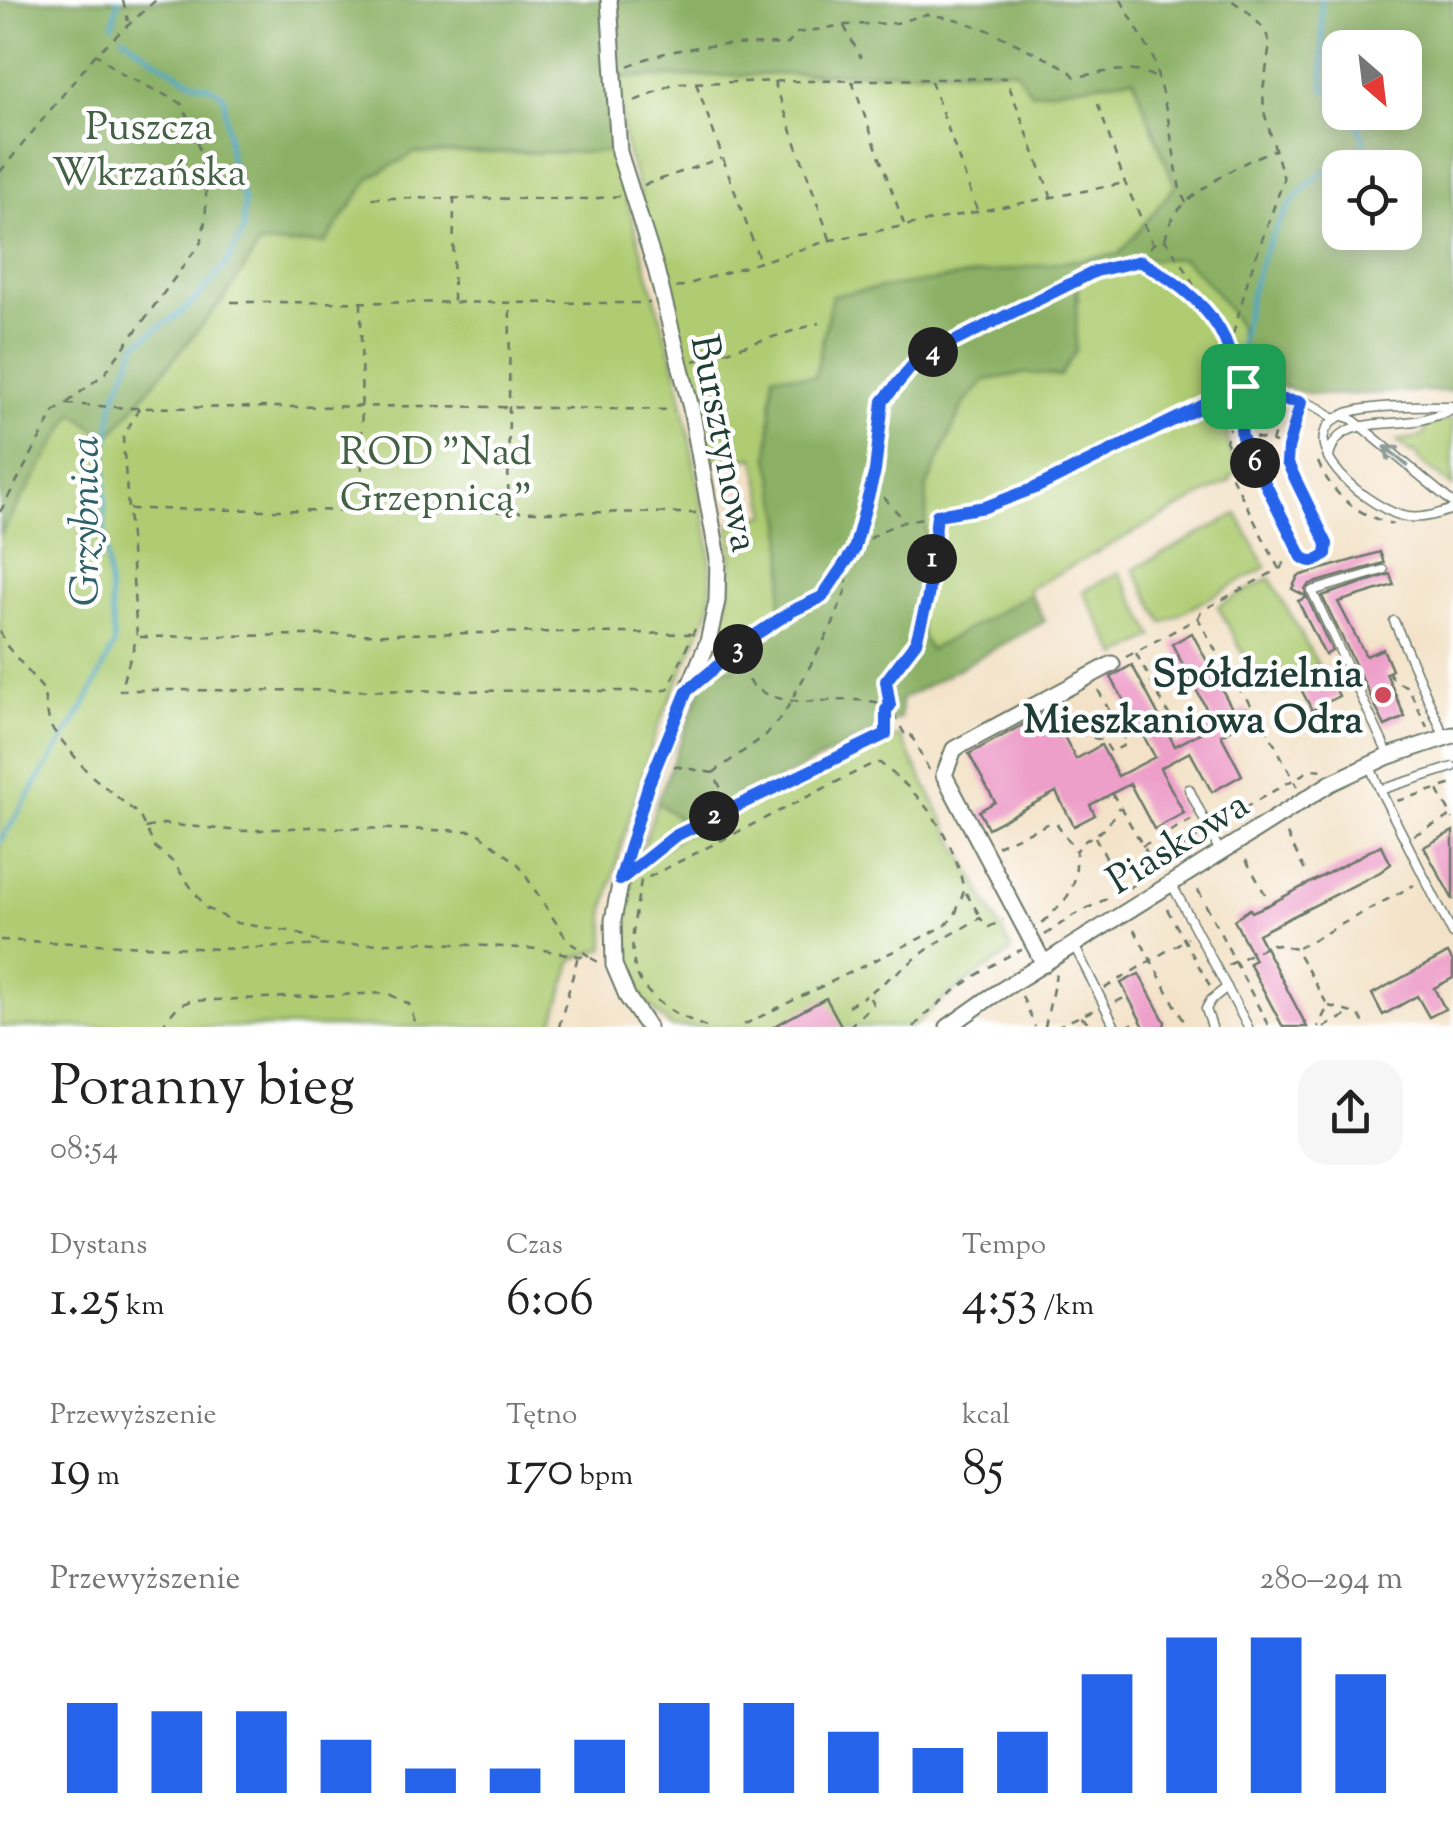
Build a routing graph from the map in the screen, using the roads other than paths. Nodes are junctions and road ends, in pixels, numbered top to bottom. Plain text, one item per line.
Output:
1 (608, 0) edge
2 (1243, 386) road end
3 (1301, 402) junction
4 (1254, 405) junction
5 (1453, 408) edge
6 (1336, 419) junction
7 (1361, 426) junction
8 (1332, 468) junction
9 (1453, 506) edge
10 (1382, 570) dead end
11 (1394, 621) dead end
12 (1112, 664) road end
13 (1449, 736) edge
14 (1389, 756) junction
15 (1369, 764) junction
16 (1453, 767) edge
17 (1189, 790) dead end
18 (1380, 790) junction
19 (1220, 852) junction
20 (1162, 875) junction
21 (1453, 934) edge
22 (1074, 945) junction
23 (1050, 969) junction
24 (1227, 987) junction
25 (648, 1027) edge
26 (948, 1027) edge
27 (1115, 1027) edge
28 (1212, 1027) edge
29 (1248, 1027) edge

1 - 25 street, Bursztynowa
2 - 4 lane
3 - 4 lane
3 - 4 lane
3 - 6 lane
5 - 6 lane
5 - 7 lane
6 - 7 lane
6 - 8 lane
7 - 8 lane
9 -> 7 lane
8 - 9 lane
10 - 14 lane
11 - 13 lane
12 - 23 street
13 - 14 street, Piaskowa
14 - 15 street, Piaskowa
15 - 18 lane
15 - 19 street, Piaskowa
16 - 18 lane
17 - 19 lane
18 - 21 lane
19 - 20 street, Piaskowa
20 - 22 street, Piaskowa
20 - 24 lane
22 - 23 street, Piaskowa
22 - 27 lane
23 - 26 street, Piaskowa
24 - 28 lane
24 - 29 lane

